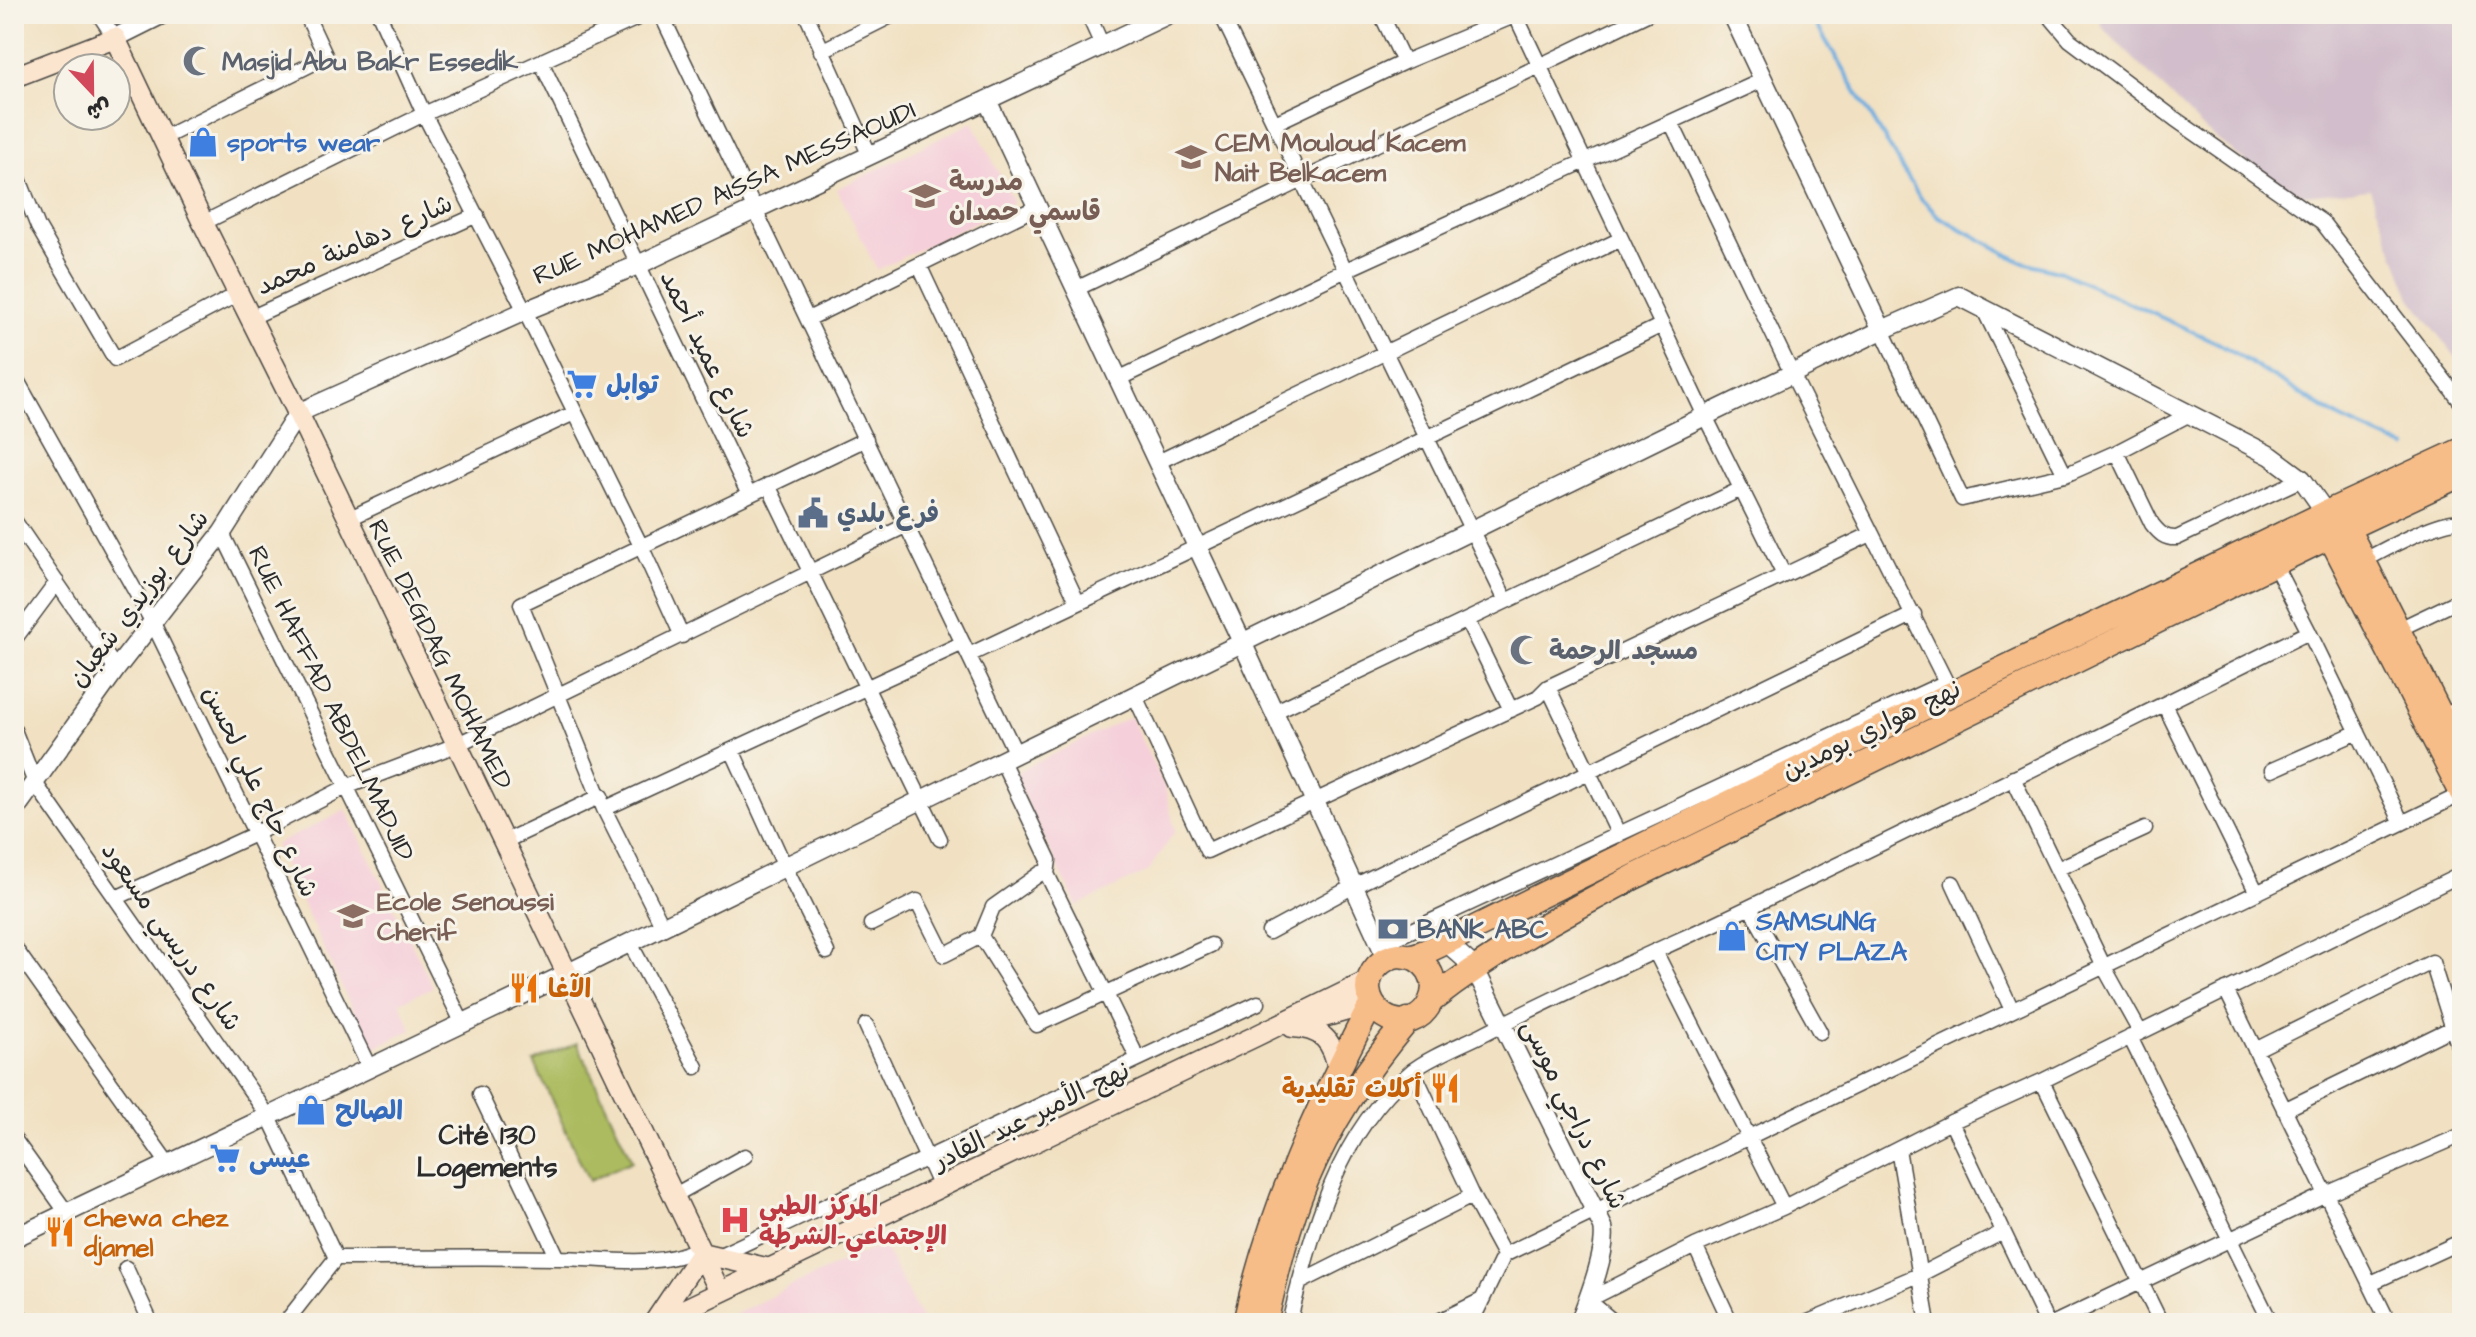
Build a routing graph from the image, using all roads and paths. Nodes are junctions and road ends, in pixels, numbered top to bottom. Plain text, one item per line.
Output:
1 (99, 14) edge
2 (163, 14) edge
3 (306, 14) edge
4 (379, 14) edge
5 (646, 14) edge
6 (661, 14) edge
7 (806, 14) edge
8 (895, 14) edge
9 (1088, 14) edge
10 (1169, 14) edge
11 (1221, 14) edge
12 (1381, 14) edge
13 (1647, 14) edge
14 (1732, 14) edge
15 (2048, 14) edge
16 (1514, 15) edge
17 (115, 38) junction
18 (1102, 45) junction
19 (821, 51) junction
20 (541, 62) junction
21 (1404, 62) junction
22 (1539, 65) junction
23 (15, 76) edge
24 (1763, 80) junction
25 (987, 100) junction
26 (424, 114) junction
27 (1671, 122) junction
28 (1275, 123) junction
29 (163, 138) junction
30 (870, 156) junction
31 (1584, 162) junction
32 (14, 166) edge
33 (1302, 180) junction
34 (1037, 207) junction
35 (756, 209) junction
36 (477, 215) junction
37 (203, 223) junction
38 (1621, 239) junction
39 (638, 265) junction
40 (919, 265) junction
41 (1346, 270) junction
42 (1076, 289) junction
43 (238, 294) junction
44 (1984, 310) junction
45 (525, 311) junction
46 (250, 318) junction
47 (808, 319) junction
48 (1662, 325) junction
49 (1882, 330) junction
50 (1386, 351) junction
51 (1792, 374) junction
52 (14, 375) edge
53 (1118, 379) junction
54 (2462, 403) edge
55 (298, 413) junction
56 (574, 413) junction
57 (2188, 415) junction
58 (1705, 416) junction
59 (866, 439) junction
60 (1429, 439) junction
61 (2462, 450) edge
62 (2117, 452) junction
63 (1158, 462) junction
64 (2462, 474) edge
65 (2065, 475) junction
66 (2302, 479) junction
67 (768, 485) junction
68 (1741, 489) junction
69 (749, 495) junction
70 (348, 519) junction
71 (14, 520) edge
72 (2462, 522) edge
73 (907, 525) junction
74 (2334, 526) junction
75 (1473, 529) junction
76 (222, 533) junction
77 (1871, 534) junction
78 (1197, 545) junction
79 (641, 546) junction
80 (2363, 561) junction
81 (2274, 564) junction
82 (811, 572) junction
83 (1784, 575) junction
84 (57, 582) junction
85 (2462, 599) edge
86 (1506, 601) junction
87 (1078, 603) junction
88 (1914, 614) junction
89 (1467, 620) junction
90 (152, 621) junction
91 (2397, 630) junction
92 (2309, 632) junction
93 (682, 636) junction
94 (14, 640) edge
95 (1242, 642) junction
96 (966, 649) junction
97 (116, 669) junction
98 (1946, 682) junction
99 (1548, 687) junction
100 (866, 688) junction
101 (1988, 689) junction
102 (559, 695) junction
103 (1135, 696) junction
104 (2164, 704) junction
105 (1511, 710) junction
106 (1274, 712) junction
107 (2452, 712) edge
108 (14, 730) edge
109 (2358, 732) junction
110 (456, 745) junction
111 (732, 750) junction
112 (1009, 757) junction
113 (2462, 758) edge
114 (2272, 770) dead end
115 (1588, 772) junction
116 (2013, 778) junction
117 (35, 783) junction
118 (346, 787) junction
119 (2462, 794) edge
120 (920, 800) junction
121 (1314, 800) junction
122 (602, 802) junction
123 (14, 811) edge
124 (2402, 823) junction
125 (2145, 829) dead end
126 (255, 834) junction
127 (1619, 835) junction
128 (940, 839) dead end
129 (503, 842) junction
130 (785, 867) junction
131 (2057, 869) junction
132 (1047, 874) junction
133 (2462, 874) edge
134 (1953, 883) dead end
135 (1354, 886) junction
136 (2257, 893) junction
137 (116, 898) junction
138 (1750, 907) junction
139 (871, 924) dead end
140 (663, 927) junction
141 (1269, 932) dead end
142 (981, 936) junction
143 (1446, 942) junction
144 (630, 943) junction
145 (1211, 945) dead end
146 (14, 947) edge
147 (1655, 951) junction
148 (827, 952) dead end
149 (1393, 953) junction
150 (1474, 967) junction
151 (2104, 967) junction
152 (566, 974) junction
153 (2226, 990) junction
154 (1371, 992) junction
155 (1105, 993) junction
156 (1432, 1000) junction
157 (1258, 1003) dead end
158 (2012, 1010) junction
159 (1408, 1020) junction
160 (463, 1024) junction
161 (1502, 1024) junction
162 (866, 1025) dead end
163 (1288, 1027) junction
164 (2452, 1028) junction
165 (1820, 1032) dead end
166 (2135, 1035) junction
167 (1256, 1036) junction
168 (2255, 1050) junction
169 (2462, 1058) edge
170 (1138, 1059) junction
171 (696, 1067) dead end
172 (370, 1069) junction
173 (1338, 1069) junction
174 (1413, 1070) junction
175 (2042, 1081) junction
176 (480, 1094) dead end
177 (2284, 1110) junction
178 (269, 1117) junction
179 (1951, 1122) junction
180 (2462, 1135) edge
181 (1749, 1137) junction
182 (14, 1139) edge
183 (1898, 1149) junction
184 (745, 1156) dead end
185 (926, 1159) junction
186 (169, 1165) junction
187 (940, 1187) junction
188 (2326, 1194) junction
189 (673, 1196) junction
190 (1472, 1196) junction
191 (1784, 1207) junction
192 (1595, 1211) junction
193 (67, 1213) junction
194 (2003, 1232) junction
195 (14, 1238) edge
196 (2230, 1239) junction
197 (2462, 1241) edge
198 (1695, 1246) junction
199 (705, 1253) junction
200 (1504, 1255) junction
201 (336, 1258) junction
202 (558, 1258) junction
203 (126, 1268) dead end
204 (770, 1269) junction
205 (1921, 1274) junction
206 (2141, 1282) junction
207 (1299, 1283) junction
208 (2371, 1283) junction
209 (720, 1292) junction
210 (1482, 1300) junction
211 (1588, 1300) junction
212 (14, 1313) edge
213 (21, 1323) edge
214 (151, 1323) edge
215 (285, 1323) edge
216 (655, 1323) edge
217 (1245, 1323) edge
218 (1265, 1323) edge
219 (1289, 1323) edge
220 (1435, 1323) edge
221 (1471, 1323) edge
222 (1579, 1323) edge
223 (1615, 1323) edge
224 (1731, 1323) edge
225 (1806, 1323) edge
226 (1928, 1323) edge
227 (2047, 1323) edge
228 (2054, 1323) edge
229 (2161, 1323) edge
230 (2271, 1323) edge
231 (2389, 1323) edge

1 - 17 street
2 - 17 street
3 - 29 street
4 - 26 street
5 - 20 street
6 - 35 street
7 - 19 street
8 - 19 street
9 - 18 street
10 - 18 street, RUE MOHAMED AISSA MESSAOUDI
11 - 28 street
12 - 21 street
13 - 22 street
14 - 24 street
15 - 54 street
16 - 21 street
16 - 22 street
17 - 23 main road
17 - 29 main road, RUE DEGDAG MOHAMED
18 - 25 street, RUE MOHAMED AISSA MESSAOUDI
19 - 30 street
20 - 26 street
20 - 39 street, شارع عميد أحمد
21 - 28 street
22 - 31 street
22 - 33 street
24 - 27 street
24 - 49 street
25 - 30 street, RUE MOHAMED AISSA MESSAOUDI
25 - 34 street
26 - 36 street
26 - 37 street
27 - 31 street
27 - 51 street
28 - 33 street
29 - 37 main road, RUE DEGDAG MOHAMED
30 - 35 street, RUE MOHAMED AISSA MESSAOUDI
31 - 38 street
31 - 41 street
32 - 43 street
33 - 41 street
33 - 42 street
34 - 40 street
34 - 42 street
35 - 39 street, RUE MOHAMED AISSA MESSAOUDI
35 - 47 street
36 - 45 street
36 - 46 street, شارع دهامنة محمد
37 - 43 main road, RUE DEGDAG MOHAMED
38 - 48 street
38 - 50 street
39 - 45 street, RUE MOHAMED AISSA MESSAOUDI
39 - 69 street, شارع عميد أحمد
40 - 47 street
40 - 87 street
41 - 50 street
41 - 53 street
42 - 53 street
43 - 46 main road, RUE DEGDAG MOHAMED
44 - 49 street
44 - 57 street
44 - 65 street
45 - 55 street, RUE MOHAMED AISSA MESSAOUDI
45 - 56 street
46 - 55 main road, RUE DEGDAG MOHAMED
47 - 59 street
48 - 58 street
48 - 60 street
49 - 51 street
49 - 65 street
50 - 60 street
50 - 63 street
51 - 58 street
51 - 77 street
52 - 90 street, شارع حاج علي لحسن
53 - 63 street
55 - 70 main road, RUE DEGDAG MOHAMED
55 - 76 street, شارع بوزيدي شعبان
56 - 70 street
56 - 79 street
57 - 62 street
57 - 66 street
58 - 68 street
58 - 75 street
59 - 67 street
59 - 73 street
60 - 75 street
60 - 78 street
61 - 74 main road
62 - 65 street
62 - 66 street
63 - 78 street
64 - 74 main road
66 - 74 street
67 - 69 street
67 - 82 street
68 - 83 street
68 - 86 street
69 - 79 street
70 - 110 main road, RUE DEGDAG MOHAMED
71 - 84 street
72 - 80 street
73 - 82 street
73 - 96 street
74 - 80 main road
74 - 81 main road, نهج هواري بومدين
74 - 101 main road, نهج هواري بومدين
74 - 119 main road
75 - 86 street
75 - 95 street
76 - 90 street, شارع بوزيدي شعبان
76 - 118 street, RUE HAFFAD ABDELMADJID
77 - 83 street
77 - 88 street
78 - 87 street
78 - 95 street
79 - 93 street
79 - 102 street
80 - 91 main road
81 - 92 street
81 - 101 main road, نهج هواري بومدين
82 - 93 street
82 - 100 street
83 - 99 street
84 - 94 street
84 - 97 street
85 - 91 street
86 - 89 street
87 - 96 street
88 - 98 street
88 - 115 street
89 - 105 street
89 - 106 street
90 - 97 street, شارع بوزيدي شعبان
90 - 126 street, شارع حاج علي لحسن
91 - 107 main road
92 - 104 street
92 - 109 street
93 - 102 street
95 - 103 street
95 - 106 street
96 - 100 street
96 - 112 street
97 - 117 street, شارع بوزيدي شعبان
98 - 101 street
98 - 127 street
99 - 105 street
99 - 115 street
100 - 111 street
100 - 120 street
101 - 143 main road, نهج هواري بومدين
101 - 150 main road, نهج هواري بومدين
102 - 110 street
102 - 122 street
103 - 112 street
103 - 121 street
104 - 116 street
104 - 136 street
105 - 121 street
106 - 121 street
107 - 113 main road
108 - 117 street, شارع دريسي مسعود
109 - 114 street
109 - 124 street
110 - 118 street
110 - 129 main road, RUE DEGDAG MOHAMED
111 - 122 street
111 - 130 street
112 - 120 street
112 - 132 street
115 - 127 street
115 - 135 street
116 - 131 street
116 - 138 street
117 - 123 street, شارع بوزيدي شعبان
117 - 137 street, شارع دريسي مسعود
118 - 126 street
118 - 160 street, RUE HAFFAD ABDELMADJID
119 - 124 street
120 - 128 street
120 - 130 street
121 - 135 street
122 - 129 street
122 - 140 street
124 - 136 street
125 - 131 street
126 - 137 street
126 - 172 street, شارع حاج علي لحسن
127 - 149 street
129 - 152 main road, RUE DEGDAG MOHAMED
130 - 140 street
130 - 148 street
131 - 151 street
132 - 142 street
132 - 155 street
133 - 153 street
134 - 158 street
135 - 141 street
135 - 149 street
136 - 151 street
137 - 178 street, شارع دريسي مسعود
138 - 147 street
138 - 165 street
139 - 142 street
140 - 144 street
142 - 155 street
143 - 149 main road, نهج هواري بومدين
143 - 150 street, شارع دراجي موسى
144 - 152 street
144 - 171 street
145 - 155 street
146 - 186 street
147 - 161 street
147 - 181 street
149 - 154 main road
149 - 156 main road
150 - 156 main road, نهج هواري بومدين
150 - 161 street, شارع دراجي موسى
151 - 158 street
151 - 166 street
152 - 160 street
152 - 189 main road, RUE DEGDAG MOHAMED
153 - 166 street
153 - 168 street
154 - 159 main road
154 - 163 main road, نهج الأمير عبد القادر
154 - 167 main road, نهج الأمير عبد القادر
154 - 173 main road
155 - 170 street
156 - 159 main road
157 - 170 street
158 - 181 street
159 - 218 main road
160 - 172 street
161 - 174 street
161 - 192 street, شارع دراجي موسى
162 - 185 street
163 - 167 main road, نهج الأمير عبد القادر
163 - 173 main road
164 - 168 street
164 - 169 street
164 - 177 street
166 - 175 street
166 - 196 street
167 - 187 main road, نهج الأمير عبد القادر
168 - 177 street
170 - 185 street
172 - 178 street
173 - 217 main road
174 - 190 street
174 - 207 street
175 - 179 street
175 - 206 street
176 - 202 street
177 - 188 street
178 - 186 street
178 - 201 street, شارع دريسي مسعود
179 - 183 street
179 - 194 street
180 - 188 street
181 - 191 street
181 - 192 street
182 - 193 street
183 - 191 street
183 - 205 street
184 - 189 street
185 - 187 street
185 - 199 street
186 - 193 street
187 - 204 main road, نهج الأمير عبد القادر
188 - 196 street
188 - 208 street
189 - 199 main road, RUE DEGDAG MOHAMED
190 - 200 street
190 - 207 street
191 - 198 street
192 - 200 street
192 - 211 street, شارع دراجي موسى
193 - 195 street
194 - 205 street
194 - 227 street
196 - 206 street
196 - 230 street
197 - 208 street
198 - 211 street
198 - 224 street
199 - 202 street
199 - 204 main road
199 - 209 main road, RUE DEGDAG MOHAMED
199 - 216 main road
200 - 210 street
201 - 202 street
201 - 215 street
203 - 214 street
204 - 209 main road, نهج الأمير عبد القادر
205 - 225 street
205 - 226 street
206 - 228 street
206 - 229 street
207 - 219 street
208 - 231 street
209 - 216 main road, نهج الأمير عبد القادر
210 - 220 street
210 - 221 street
211 - 222 street, شارع دراجي موسى
211 - 223 street
212 - 213 main road

